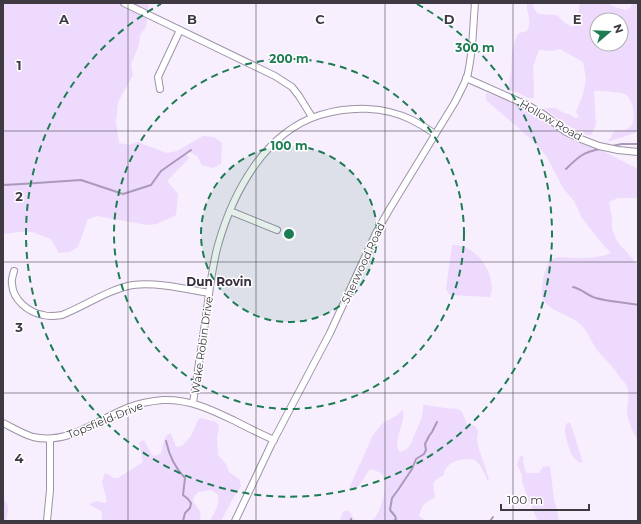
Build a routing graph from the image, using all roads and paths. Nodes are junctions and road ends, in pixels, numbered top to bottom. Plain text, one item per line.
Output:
1 (124, 3) edge
2 (476, 3) edge
3 (180, 30) junction
4 (466, 78) junction
5 (160, 89) dead end
6 (312, 117) junction
7 (435, 134) junction
8 (638, 152) edge
9 (230, 211) junction
10 (277, 230) dead end
11 (14, 271) dead end
12 (210, 293) junction
13 (193, 403) junction
14 (3, 423) edge
15 (50, 439) junction
16 (274, 440) junction
17 (47, 521) edge
18 (236, 521) edge

1 - 3 street
2 - 4 street, Sherwood Road
3 - 5 street
3 - 6 street
4 - 7 street, Sherwood Road
4 - 8 street, Hollow Road
6 - 7 street, Wake Robin Drive
6 - 9 street, Wake Robin Drive
7 - 16 street, Sherwood Road
9 - 10 street
9 - 12 street, Wake Robin Drive
11 - 12 street
12 - 13 street, Wake Robin Drive
13 - 15 street, Topsfield Drive
13 - 16 street, Topsfield Drive
14 - 15 street, Topsfield Drive
15 - 17 street
16 - 18 street, Sherwood Road

